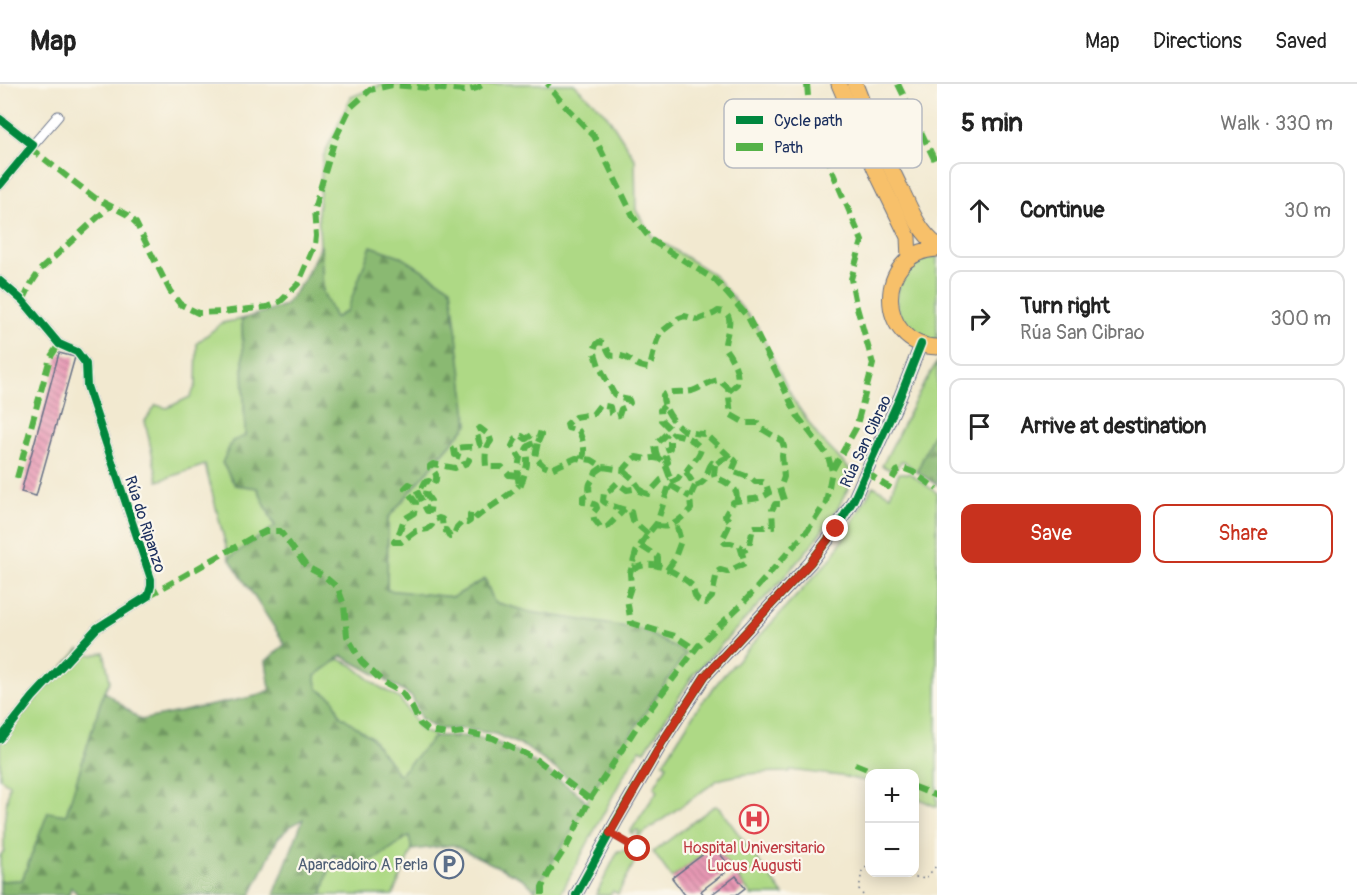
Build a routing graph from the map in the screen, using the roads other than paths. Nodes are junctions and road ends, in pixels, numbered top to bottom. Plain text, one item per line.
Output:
1 (839, 84) edge
2 (855, 84) edge
3 (845, 99) edge
4 (861, 99) edge
5 (58, 116) dead end
6 (0, 119) edge
7 (33, 145) junction
8 (874, 168) edge
9 (891, 168) edge
10 (0, 186) edge
11 (937, 247) edge
12 (909, 259) junction
13 (0, 281) edge
14 (921, 344) junction
15 (937, 347) edge
16 (0, 739) edge
17 (610, 833) junction
18 (642, 855) dead end
19 (576, 895) edge

1 - 3 highway
2 - 4 highway
5 - 7 street
6 - 7 street
7 - 10 street
8 - 12 highway
9 - 11 highway
11 - 12 highway
12 - 14 highway
13 - 16 street, Rúa do Ripanzo
14 - 15 highway
14 - 17 street, Rúa San Cibrao
17 - 18 lane
17 - 19 street, Rúa San Cibrao

